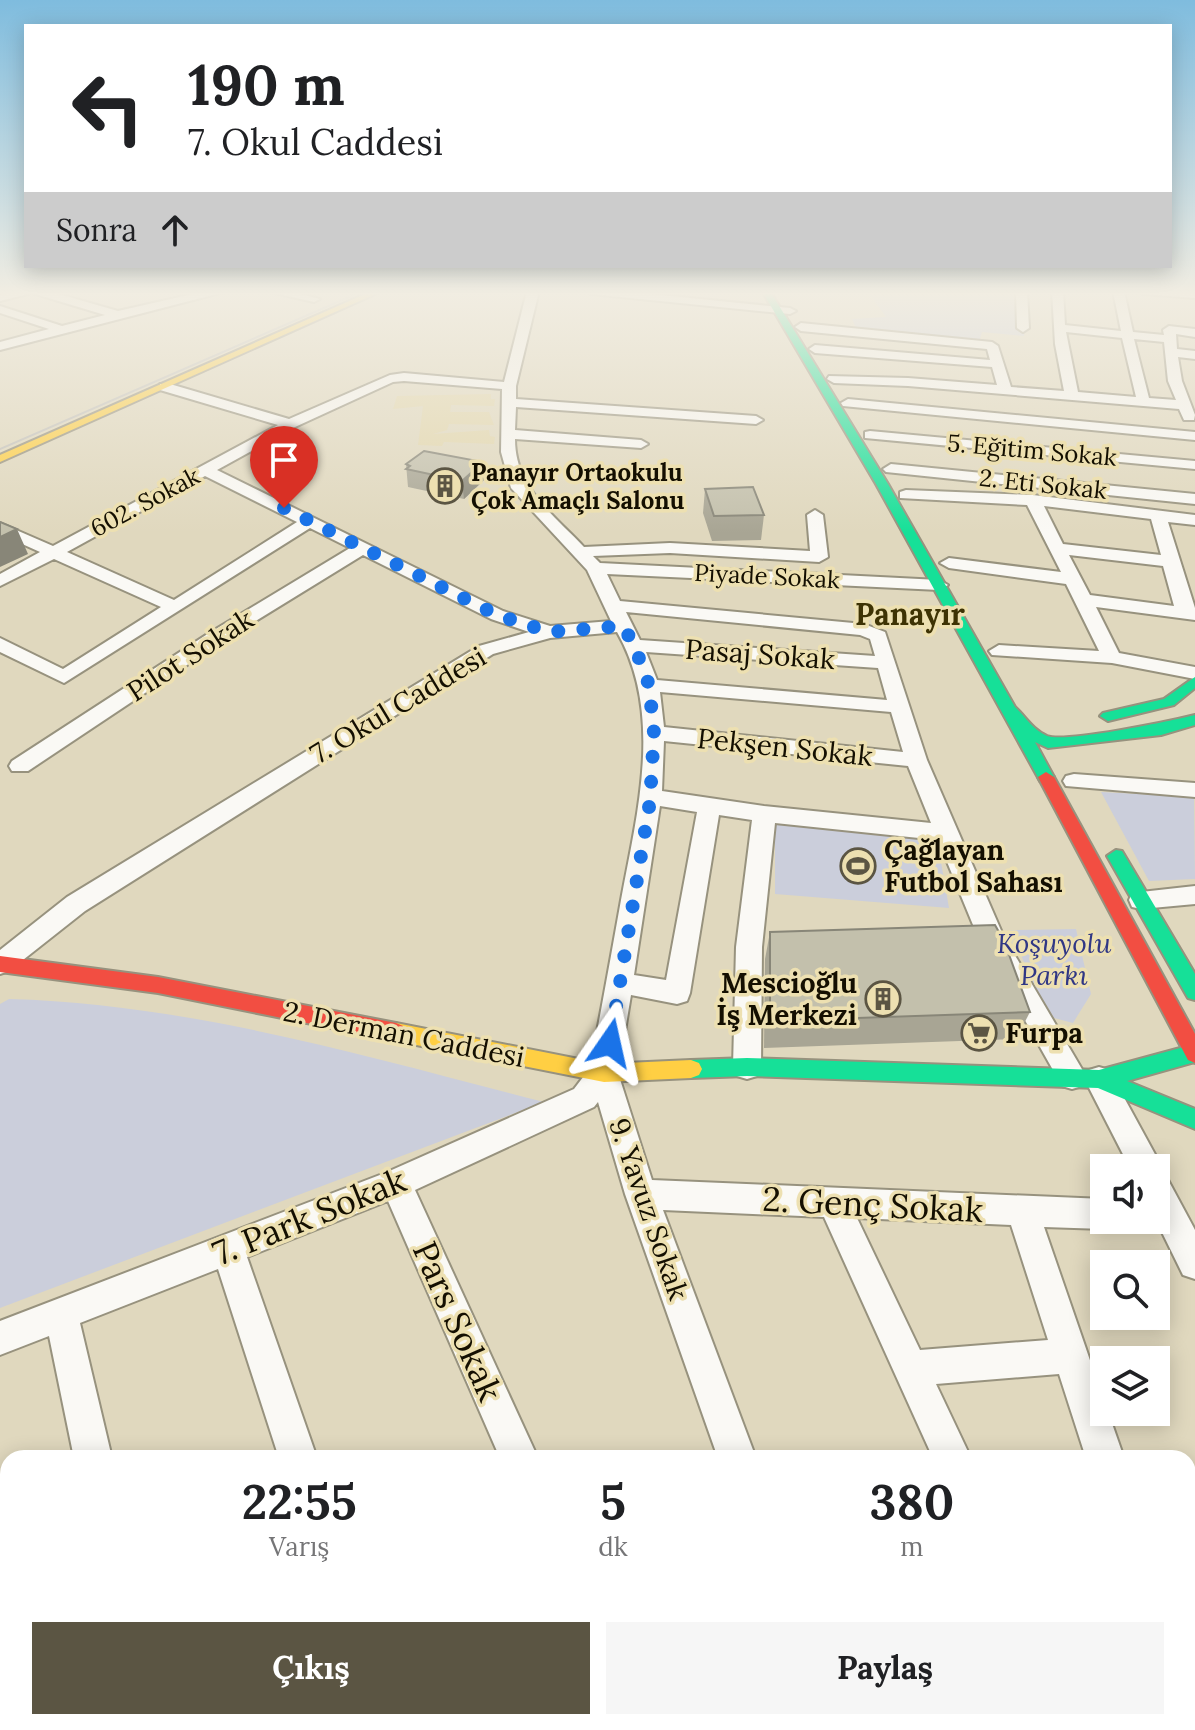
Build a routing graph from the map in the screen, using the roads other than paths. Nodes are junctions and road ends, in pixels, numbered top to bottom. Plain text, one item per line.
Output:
1 (199, 372) edge
2 (514, 372) edge
3 (820, 372) edge
4 (829, 372) edge
5 (999, 372) edge
6 (1067, 372) edge
7 (1137, 372) edge
8 (1174, 372) edge
9 (834, 379) junction
10 (1175, 381) junction
11 (1195, 383) edge
12 (165, 387) junction
13 (1005, 390) junction
14 (509, 394) junction
15 (1072, 395) junction
16 (1144, 402) junction
17 (848, 403) junction
18 (1189, 411) edge
19 (756, 420) dead end
20 (290, 424) junction
21 (508, 434) junction
22 (870, 435) junction
23 (1195, 435) edge
24 (641, 444) dead end
25 (0, 459) edge
26 (1195, 465) edge
27 (891, 469) junction
28 (205, 470) junction
29 (906, 495) junction
30 (1195, 499) edge
31 (1033, 500) junction
32 (815, 515) dead end
33 (1158, 515) junction
34 (1195, 520) edge
35 (310, 521) junction
36 (0, 528) edge
37 (362, 548) junction
38 (1057, 548) junction
39 (54, 552) junction
40 (580, 552) junction
41 (1172, 562) junction
42 (949, 563) junction
43 (595, 568) junction
44 (1072, 579) junction
45 (0, 581) edge
46 (939, 585) junction
47 (963, 588) dead end
48 (1083, 600) junction
49 (175, 607) junction
50 (1190, 613) edge
51 (497, 615) junction
52 (624, 626) junction
53 (549, 632) junction
54 (0, 644) edge
55 (995, 644) joint
56 (486, 650) junction
57 (1112, 657) junction
58 (886, 663) junction
59 (1195, 673) edge
60 (1013, 675) dead end
61 (1195, 681) edge
62 (649, 685) junction
63 (999, 690) junction
64 (1027, 700) dead end
65 (900, 707) junction
66 (1087, 719) dead end
67 (1195, 720) edge
68 (654, 733) junction
69 (1055, 747) junction
70 (916, 760) junction
71 (1037, 763) junction
72 (20, 766) dead end
73 (1195, 790) edge
74 (650, 797) junction
75 (709, 806) junction
76 (1089, 807) dead end
77 (764, 814) junction
78 (947, 833) junction
79 (1104, 834) dead end
80 (1195, 895) edge
81 (1141, 900) junction
82 (991, 937) junction
83 (961, 938) edge
84 (780, 946) edge
85 (749, 947) junction
86 (0, 964) edge
87 (621, 983) junction
88 (1195, 992) edge
89 (1171, 1012) junction
90 (1165, 1030) dead end
91 (1151, 1047) dead end
92 (1195, 1053) edge
93 (747, 1067) junction
94 (604, 1073) junction
95 (1085, 1078) junction
96 (1182, 1092) dead end
97 (1143, 1097) junction
98 (1195, 1119) edge
99 (1137, 1154) edge
100 (396, 1183) junction
101 (641, 1194) junction
102 (833, 1201) junction
103 (1023, 1212) junction
104 (1090, 1214) edge
105 (1170, 1221) edge
106 (228, 1249) junction
107 (1195, 1263) edge
108 (61, 1314) junction
109 (0, 1338) edge
110 (1070, 1356) junction
111 (909, 1369) junction
112 (91, 1450) edge
113 (295, 1450) edge
114 (515, 1450) edge
115 (728, 1450) edge
116 (948, 1450) edge
117 (1102, 1450) edge

1 - 12 main road
2 - 14 street
3 - 46 main road
4 - 9 main road
5 - 13 street
6 - 15 street
7 - 16 street
8 - 10 street
9 - 13 street
9 - 17 main road
10 - 11 street
10 - 18 street
12 - 20 street
12 - 25 main road
13 - 15 street
14 - 19 street, 602. Sokak
14 - 20 street, 602. Sokak
14 - 21 street
15 - 16 street
16 - 18 street
17 - 22 main road
17 - 23 street
18 - 23 street
20 - 28 street, 602. Sokak
21 - 24 street
21 - 40 street
22 - 26 street, 5. Eğitim Sokak
22 - 27 main road
27 - 29 main road
27 - 30 street, 2. Eti Sokak
28 - 35 street
28 - 39 street, 602. Sokak
29 - 31 street
29 - 42 main road
31 - 33 street
31 - 38 street
32 - 40 street
33 - 34 street
33 - 41 street
35 - 37 street
35 - 49 street
36 - 39 street
37 - 51 street
37 - 72 street, Pilot Sokak
38 - 41 street
38 - 44 street
39 - 45 street, 602. Sokak
39 - 49 street
40 - 43 street
41 - 50 street
42 - 44 street
42 - 47 main road
43 - 46 street, Piyade Sokak
43 - 52 street
44 - 48 street
46 - 63 main road
48 - 50 street
48 - 57 street
49 - 54 street
51 - 53 street
51 - 56 street
52 - 53 street, 7. Okul Caddesi
52 - 58 street, Pasaj Sokak
52 - 58 street
52 - 62 street, 9. Yavuz Sokak
53 - 56 street, 7. Okul Caddesi
55 - 57 street
55 - 60 main road
56 - 86 street, 7. Okul Caddesi
57 - 59 street
58 - 65 street
61 - 66 main road
62 - 65 street
62 - 68 street, 9. Yavuz Sokak
63 - 69 main road
63 - 71 main road
64 - 69 main road
65 - 70 street
67 - 69 main road
68 - 70 street, Pekşen Sokak
68 - 74 street, 9. Yavuz Sokak
69 - 71 main road
69 - 73 street
69 - 76 main road
70 - 78 street
71 - 89 main road
74 - 75 street
74 - 87 street, 9. Yavuz Sokak
75 - 77 street
75 - 87 street
77 - 78 street
77 - 85 street
78 - 82 street
79 - 81 main road
80 - 81 street
81 - 88 main road
82 - 83 street
82 - 95 street
84 - 85 street
85 - 93 street
86 - 94 main road, 2. Derman Caddesi
87 - 94 street, 9. Yavuz Sokak
89 - 90 main road
89 - 92 main road
91 - 95 main road
92 - 95 main road
93 - 94 main road, 2. Derman Caddesi
93 - 95 main road, 2. Derman Caddesi
94 - 100 street, 7. Park Sokak
94 - 101 street, 9. Yavuz Sokak
95 - 97 main road
95 - 99 street
96 - 97 main road
97 - 98 main road
100 - 106 street, 7. Park Sokak
100 - 114 street, Pars Sokak
101 - 102 street, 2. Genç Sokak
101 - 115 street, 9. Yavuz Sokak
102 - 103 street, 2. Genç Sokak
102 - 111 street
103 - 104 street, 2. Genç Sokak
103 - 110 street
105 - 107 street
106 - 108 street, 7. Park Sokak
106 - 113 street
108 - 109 street, 7. Park Sokak
108 - 112 street
110 - 111 street
110 - 117 street
111 - 116 street

